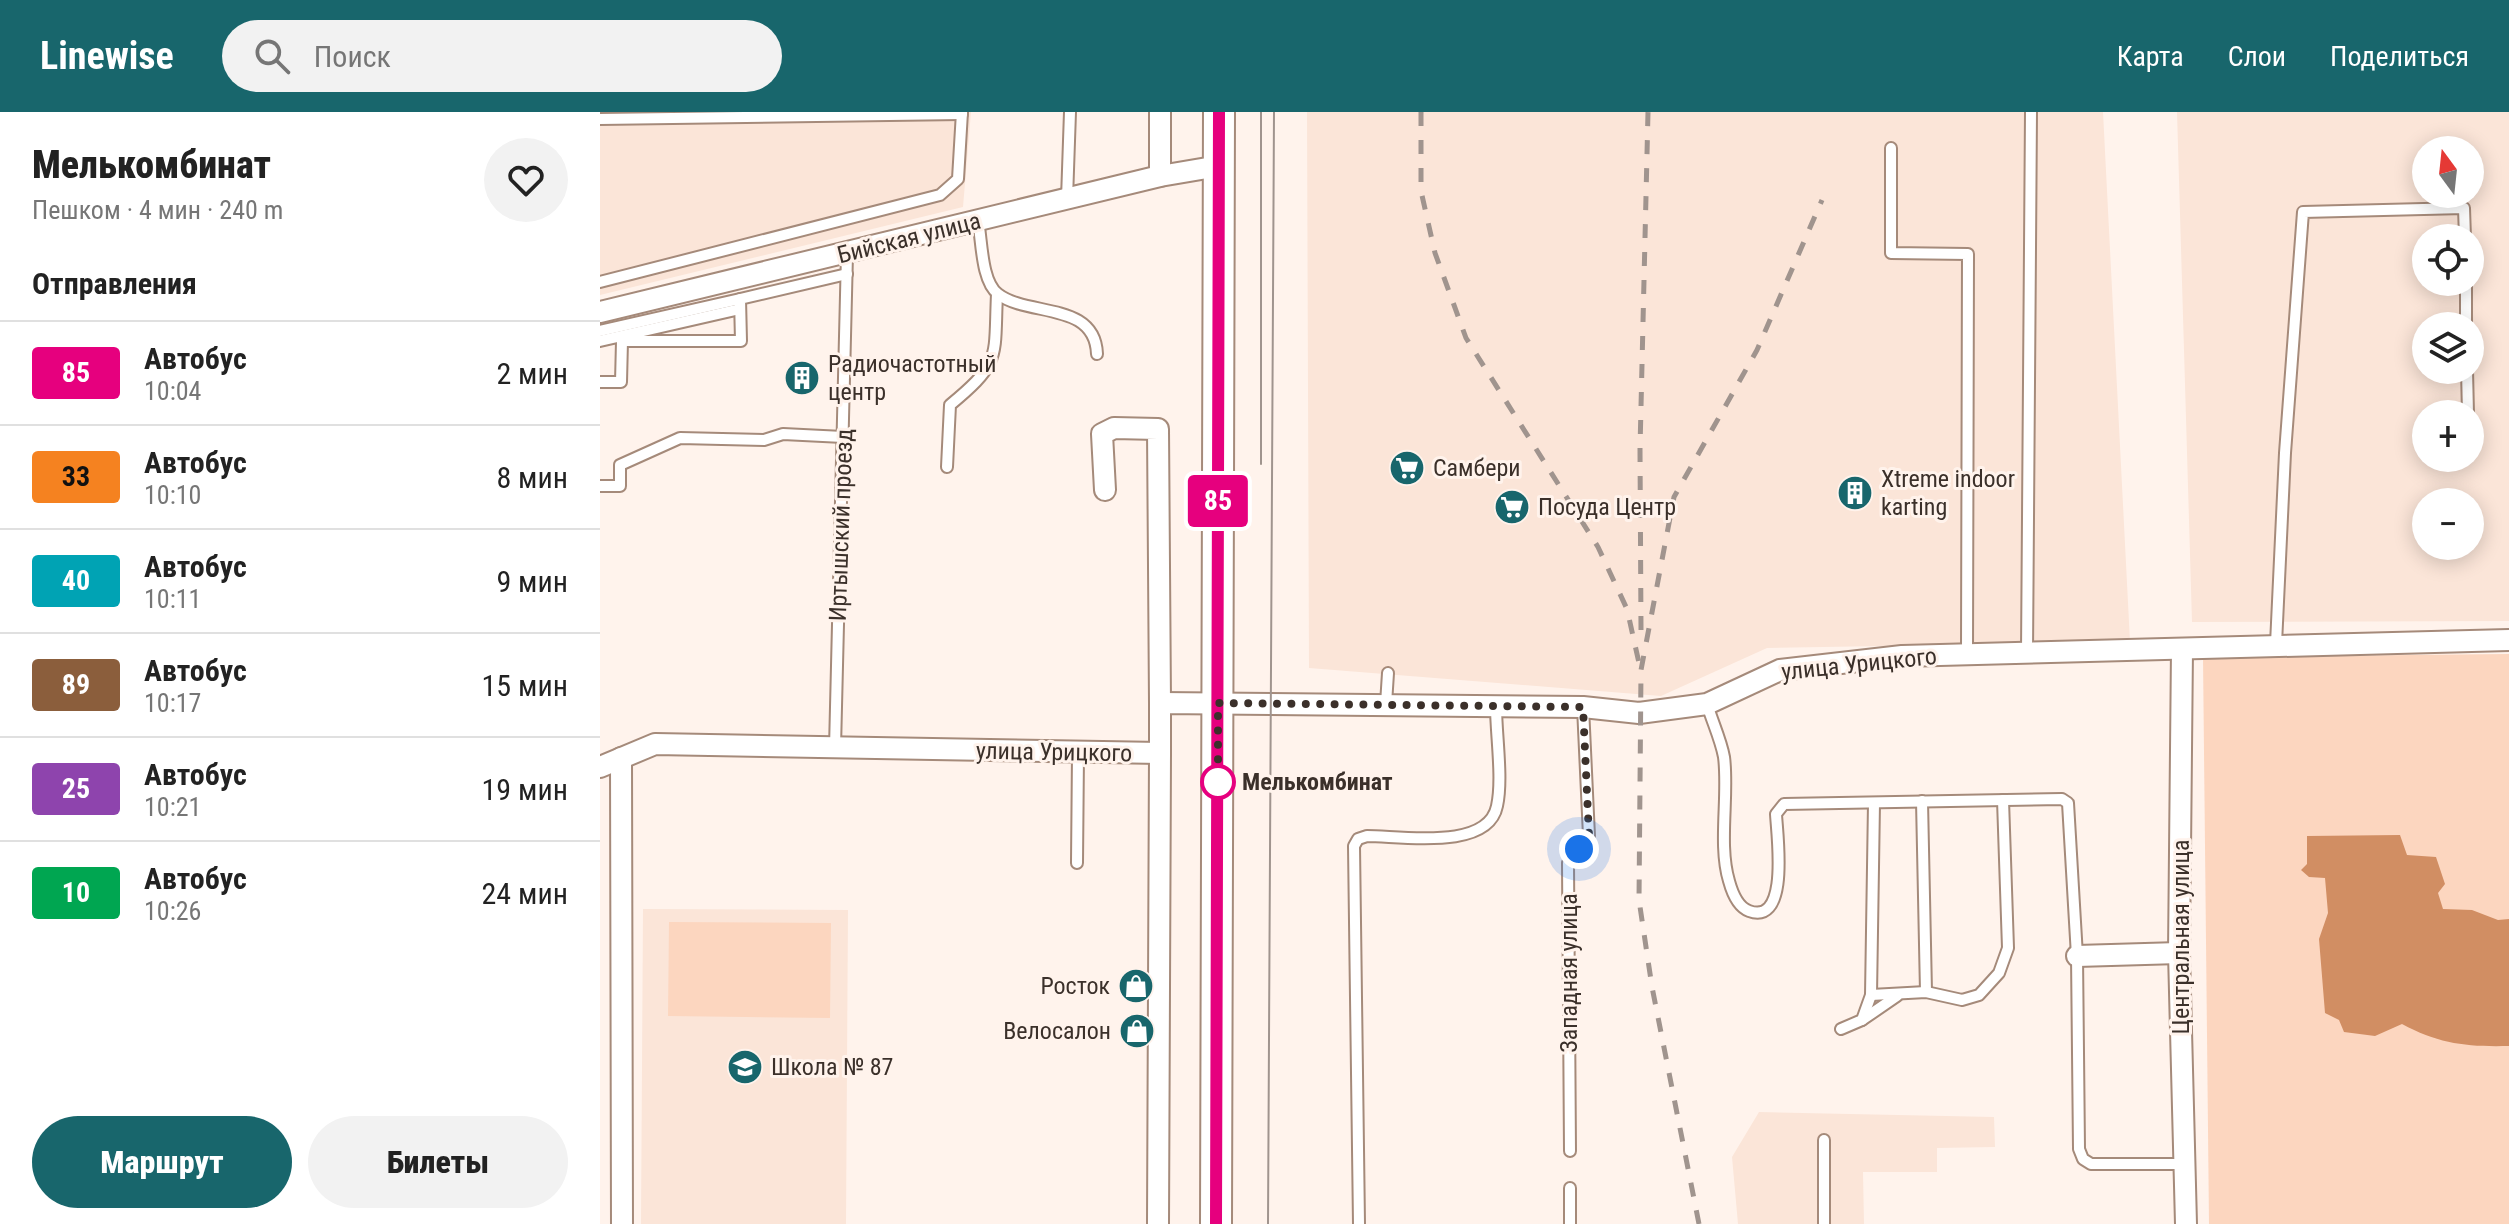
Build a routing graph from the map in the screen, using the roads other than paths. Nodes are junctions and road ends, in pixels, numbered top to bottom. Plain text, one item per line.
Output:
1 (1070, 112) edge
2 (1160, 112) edge
3 (1219, 112) edge
4 (2031, 112) edge
5 (962, 113) edge
6 (600, 119) edge
7 (1891, 148) dead end
8 (1219, 166) junction
9 (1160, 176) junction
10 (1067, 199) junction
11 (978, 221) junction
12 (2465, 224) edge
13 (847, 264) junction
14 (600, 282) edge
15 (997, 294) junction
16 (740, 304) junction
17 (600, 312) edge
18 (600, 331) edge
19 (600, 341) edge
20 (1097, 354) dead end
21 (600, 382) edge
22 (843, 437) junction
23 (947, 467) dead end
24 (600, 486) edge
25 (1105, 490) dead end
26 (2509, 640) edge
27 (2276, 644) junction
28 (2182, 649) junction
29 (2027, 653) junction
30 (1967, 654) junction
31 (1388, 673) dead end
32 (1160, 703) junction
33 (1218, 703) junction
34 (1386, 704) junction
35 (1707, 704) junction
36 (1496, 706) junction
37 (1583, 707) junction
38 (835, 748) junction
39 (1160, 753) junction
40 (1078, 754) junction
41 (621, 758) junction
42 (600, 767) edge
43 (2003, 800) junction
44 (1922, 801) junction
45 (1874, 803) junction
46 (1077, 863) dead end
47 (2179, 953) junction
48 (2077, 956) junction
49 (1926, 992) junction
50 (1871, 995) junction
51 (1899, 995) junction
52 (1862, 1020) junction
53 (1841, 1029) dead end
54 (1824, 1140) dead end
55 (1570, 1151) dead end
56 (2184, 1164) junction
57 (1570, 1188) dead end
58 (622, 1224) edge
59 (1158, 1224) edge
60 (1216, 1224) edge
61 (1359, 1224) edge
62 (1570, 1224) edge
63 (1824, 1224) edge
64 (2186, 1224) edge

1 - 10 lane
2 - 9 street
3 - 8 main road
4 - 29 lane
5 - 6 lane
5 - 14 lane
7 - 30 lane
8 - 9 street, Бийская улица
8 - 33 main road
9 - 10 street, Бийская улица
10 - 11 street, Бийская улица
11 - 13 street, Бийская улица
11 - 15 lane
12 - 27 lane
13 - 16 lane
13 - 17 street, Бийская улица
13 - 22 lane, Иртышский проезд
15 - 20 lane
15 - 23 lane
16 - 18 lane
16 - 19 lane
16 - 21 lane
22 - 24 lane
22 - 38 lane, Иртышский проезд
25 - 32 street
26 - 27 street, улица Урицкого
27 - 28 street, улица Урицкого
28 - 29 street, улица Урицкого
28 - 47 street, Центральная улица
29 - 30 street, улица Урицкого
30 - 35 street, улица Урицкого
31 - 34 lane
32 - 33 street, улица Урицкого
32 - 39 street, улица Урицкого
33 - 34 street, улица Урицкого
33 - 60 main road
34 - 36 street, улица Урицкого
35 - 37 street, улица Урицкого
35 - 45 lane
36 - 37 street, улица Урицкого
36 - 61 lane
37 - 55 lane, Западная улица
38 - 40 street, улица Урицкого
38 - 41 street, улица Урицкого
39 - 40 street, улица Урицкого
39 - 59 street
40 - 46 lane
41 - 42 street, улица Урицкого
41 - 58 street
43 - 44 lane
43 - 48 lane
43 - 49 lane
44 - 45 lane
44 - 49 lane
45 - 50 lane
47 - 48 street
47 - 56 street, Центральная улица
48 - 56 lane
49 - 51 lane
50 - 51 lane
50 - 52 lane
51 - 52 lane
52 - 53 lane
54 - 63 lane
56 - 64 street, Центральная улица
57 - 62 lane

